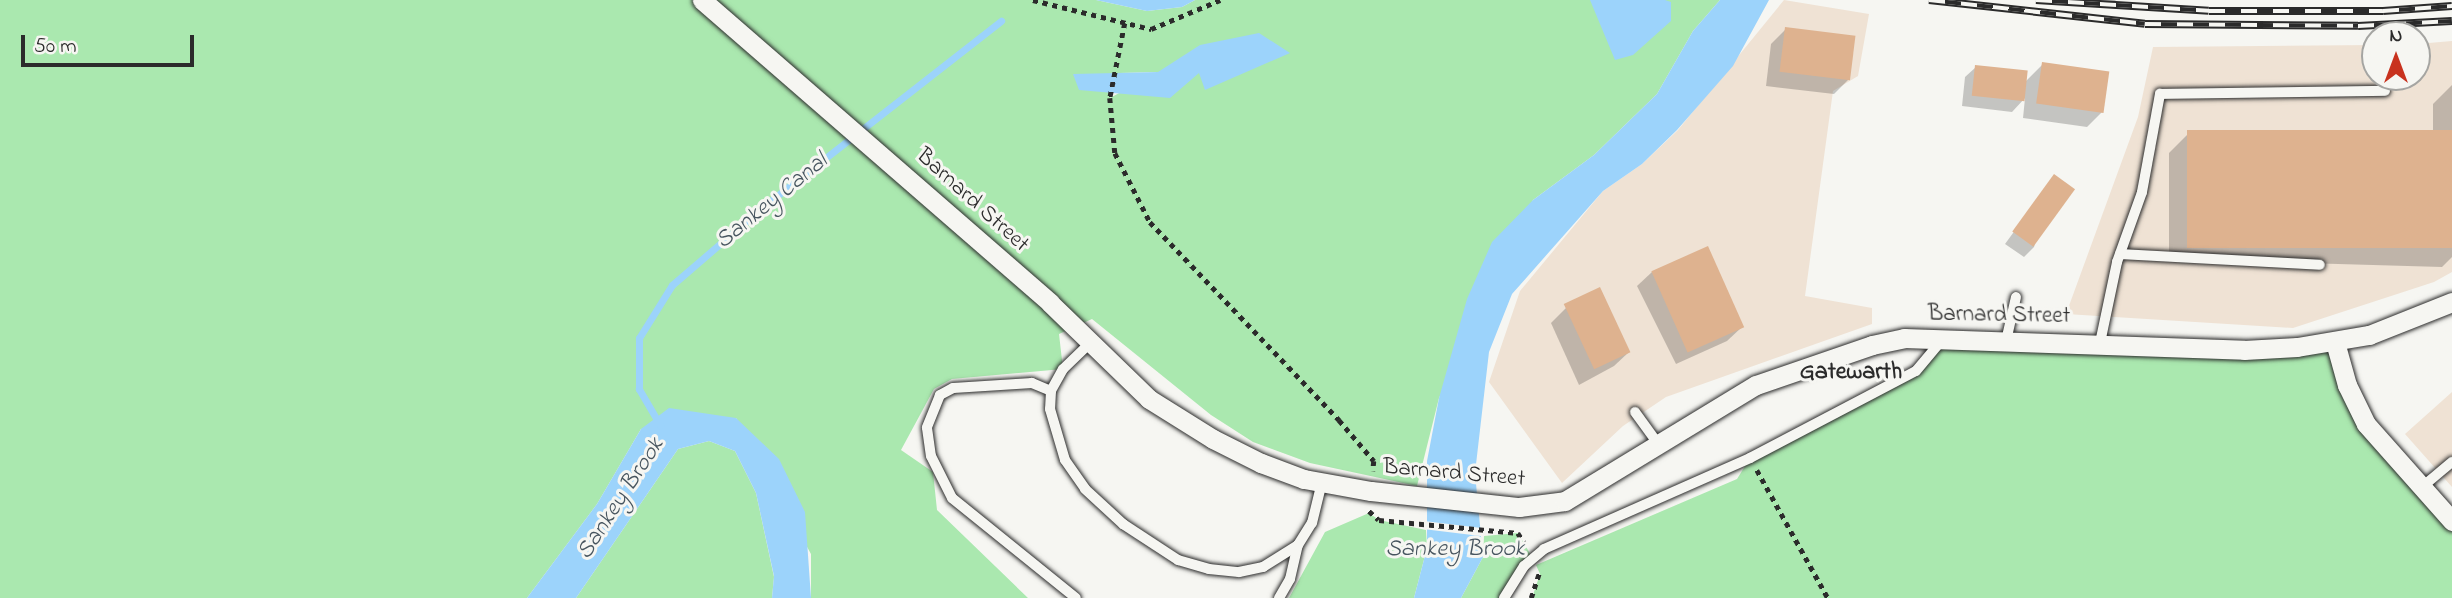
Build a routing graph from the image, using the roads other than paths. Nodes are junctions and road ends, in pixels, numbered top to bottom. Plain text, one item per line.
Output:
1 (702, 0) edge
2 (2385, 91) dead end
3 (2120, 254) junction
4 (2320, 265) dead end
5 (2015, 297) dead end
6 (2452, 302) edge
7 (1942, 339) junction
8 (2006, 341) junction
9 (2335, 342) junction
10 (2100, 343) junction
11 (1089, 344) junction
12 (1051, 391) junction
13 (1635, 412) dead end
14 (1658, 444) junction
15 (2452, 462) edge
16 (1322, 482) junction
17 (2422, 487) junction
18 (2452, 521) edge
19 (1298, 545) junction
20 (1076, 598) edge
21 (1279, 598) edge
22 (1504, 598) edge

1 - 11 street, Barnard Street
2 - 3 lane
3 - 4 lane
3 - 10 lane
5 - 8 lane
6 - 9 street, Barnard Street
7 - 8 street, Barnard Street
7 - 14 street, Barnard Street
7 - 22 lane
8 - 10 street, Barnard Street
9 - 10 street, Barnard Street
9 - 17 street
11 - 12 lane
11 - 16 street, Barnard Street
12 - 19 lane
12 - 20 lane
13 - 14 lane
14 - 16 street, Barnard Street
15 - 17 lane
16 - 19 lane
17 - 18 street
19 - 21 lane

